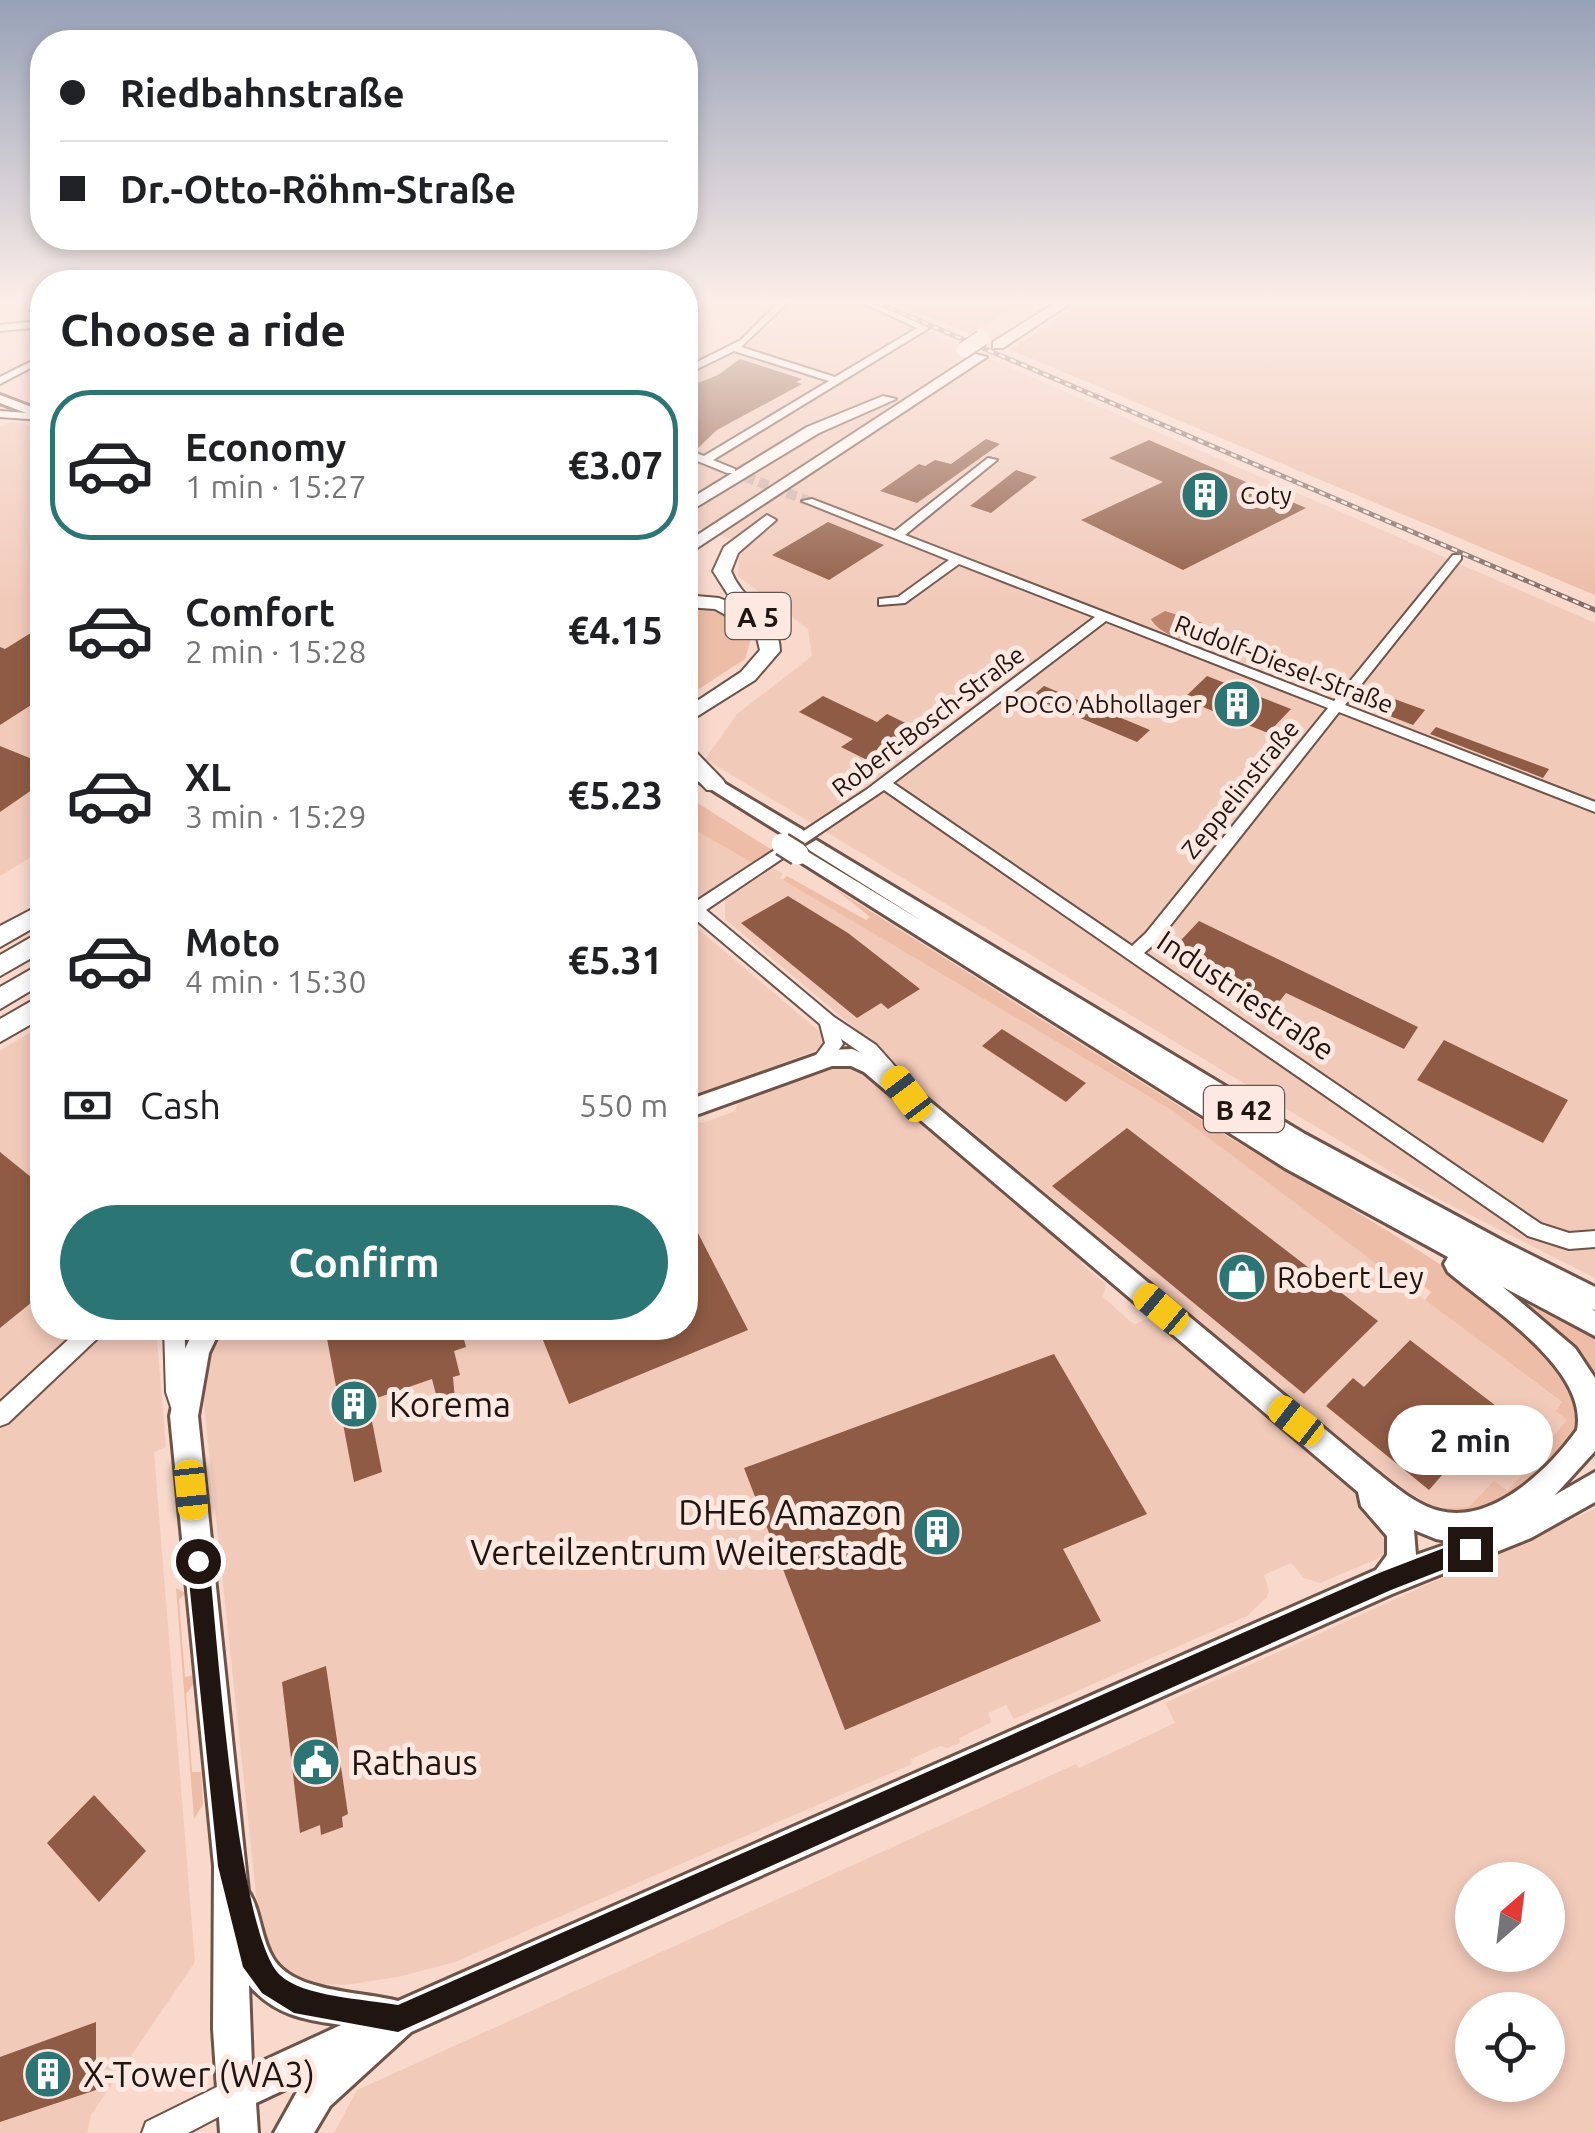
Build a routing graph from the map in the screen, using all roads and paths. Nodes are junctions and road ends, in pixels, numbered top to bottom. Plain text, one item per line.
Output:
1 (802, 403) edge
2 (879, 403) edge
3 (882, 403) edge
4 (912, 403) edge
5 (914, 403) edge
6 (0, 414) edge
7 (30, 415) edge
8 (698, 457) edge
9 (705, 460) junction
10 (992, 460) dead end
11 (727, 478) junction
12 (698, 497) edge
13 (808, 501) tunnel mouth
14 (767, 520) junction
15 (698, 521) edge
16 (897, 535) junction
17 (698, 543) edge
18 (1457, 558) dead end
19 (958, 559) junction
20 (698, 565) edge
21 (698, 602) edge
22 (884, 602) dead end
23 (1102, 618) junction
24 (698, 703) edge
25 (698, 704) edge
26 (1338, 708) junction
27 (884, 783) junction
28 (698, 788) edge
29 (1595, 806) edge
30 (793, 846) junction
31 (698, 908) edge
32 (698, 913) edge
33 (30, 919) edge
34 (0, 938) edge
35 (30, 948) edge
36 (1133, 954) junction
37 (0, 967) edge
38 (30, 980) edge
39 (0, 1000) edge
40 (30, 1013) edge
41 (828, 1021) junction
42 (0, 1032) edge
43 (820, 1062) junction
44 (907, 1094) junction
45 (698, 1105) edge
46 (1402, 1222) junction
47 (1588, 1240) edge
48 (1595, 1299) edge
49 (1595, 1324) edge
50 (81, 1340) edge
51 (175, 1340) edge
52 (202, 1340) edge
53 (1272, 1403) junction
54 (0, 1416) edge
55 (184, 1416) junction
56 (1594, 1424) edge
57 (1595, 1486) edge
58 (1387, 1580) junction
59 (231, 1866) junction
60 (398, 2018) junction
61 (235, 2094) junction
62 (157, 2133) edge
63 (239, 2133) edge
64 (294, 2133) edge

1 - 9 street
2 - 11 highway
3 - 15 highway
4 - 17 highway, A 5
5 - 14 highway, A 5
6 - 7 street
8 - 9 street
9 - 11 street
10 - 16 street
11 - 12 highway
13 - 16 street, Rudolf-Diesel-Straße
14 - 20 highway, A 5
14 - 25 highway, A 5
16 - 19 street, Rudolf-Diesel-Straße
18 - 26 street, Zeppelinstraße
19 - 22 street
19 - 23 street, Rudolf-Diesel-Straße
21 - 24 highway
23 - 26 street, Rudolf-Diesel-Straße
23 - 27 street, Robert-Bosch-Straße
26 - 29 street, Rudolf-Diesel-Straße
26 - 36 street, Zeppelinstraße
27 - 30 street, Robert-Bosch-Straße
27 - 36 street, Industriestraße
28 - 30 main road, B 42
30 - 31 street, Robert-Bosch-Straße
30 - 46 main road, B 42
30 - 48 main road, B 42
32 - 41 street, Robert-Bosch-Straße
33 - 34 highway
35 - 37 highway
36 - 47 street, Industriestraße
38 - 39 highway
40 - 42 highway
41 - 43 street
41 - 44 street
43 - 44 main road
43 - 45 main road
44 - 53 main road
46 - 49 main road, B 42
46 - 56 main road
50 - 54 street
51 - 55 street
52 - 55 main road
53 - 56 main road
53 - 58 main road
55 - 59 main road
57 - 58 main road
58 - 60 main road
59 - 60 main road
59 - 61 main road
60 - 61 main road
60 - 64 main road
61 - 62 street
61 - 63 main road

